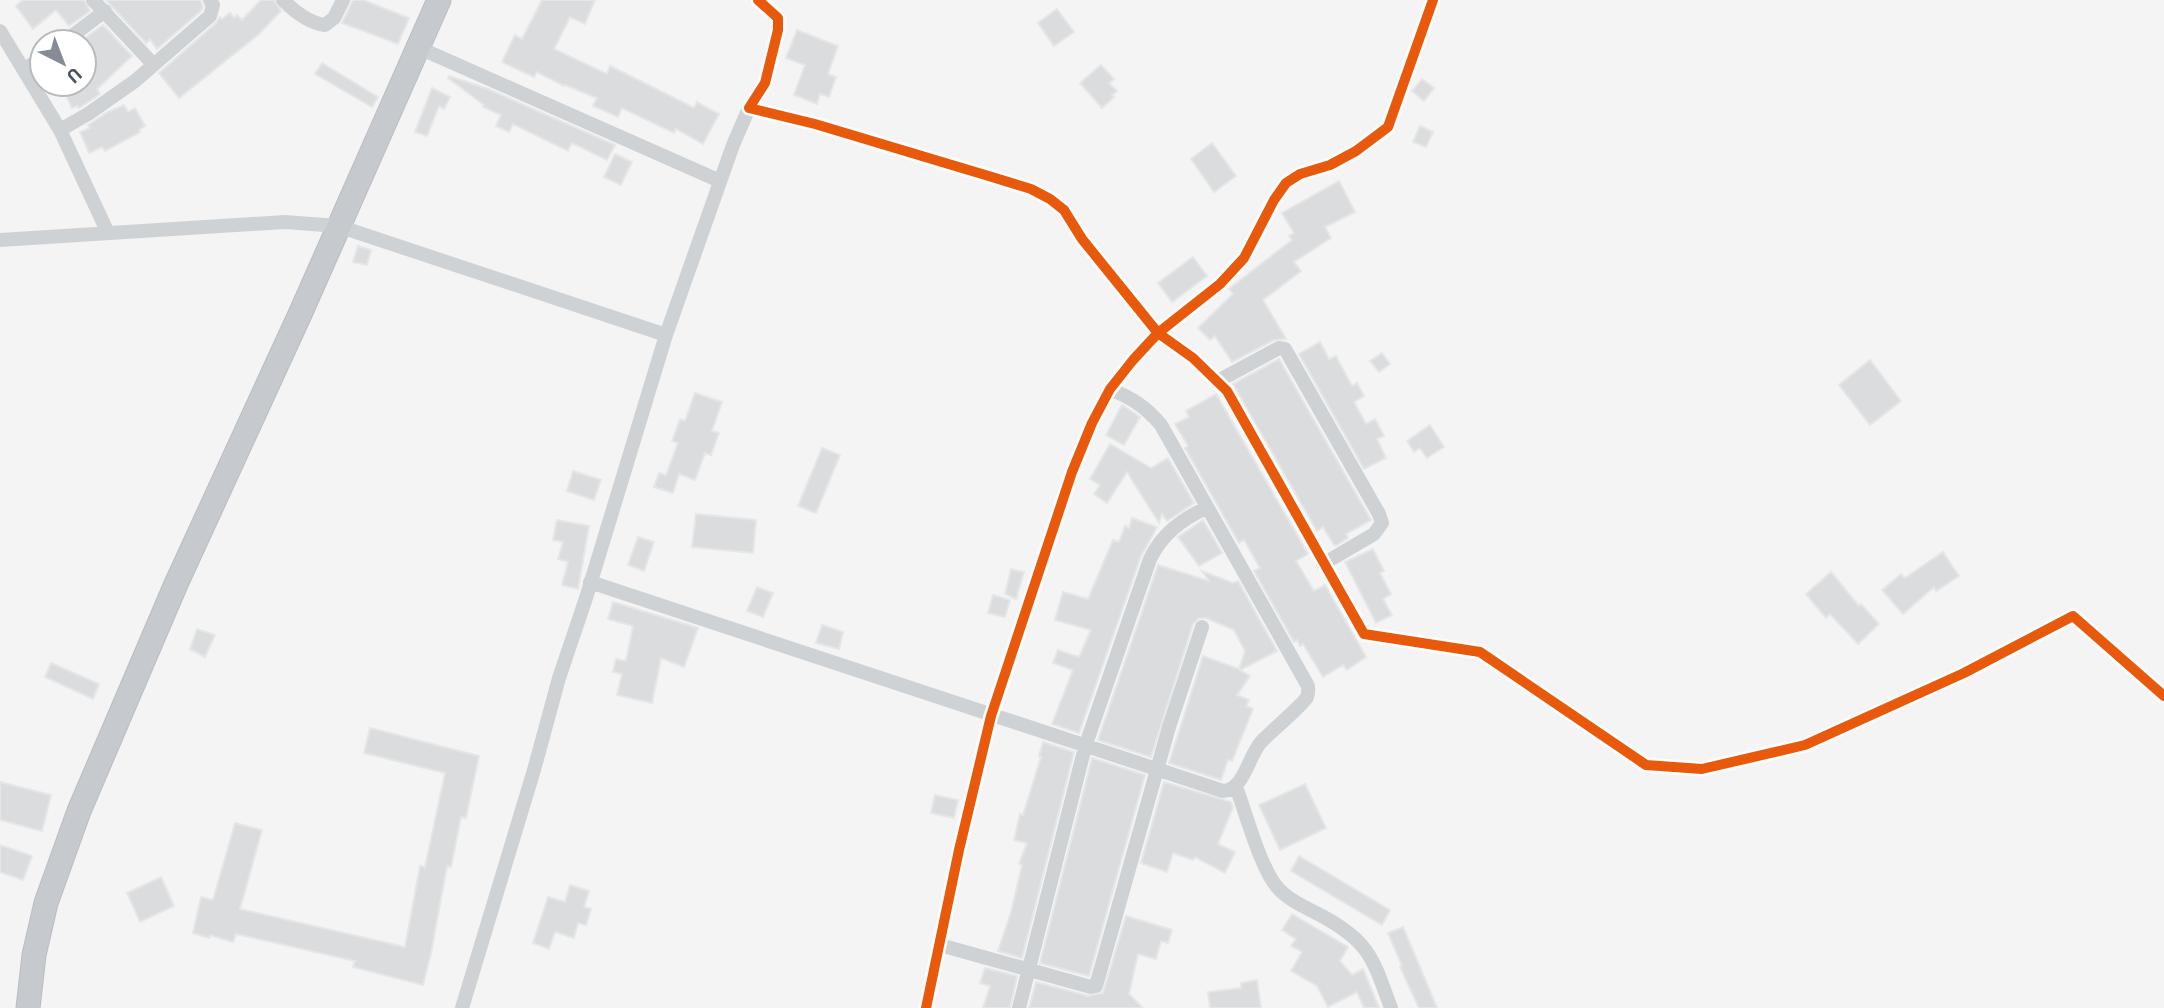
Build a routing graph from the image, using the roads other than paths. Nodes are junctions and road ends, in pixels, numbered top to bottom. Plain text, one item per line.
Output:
1 (93, 0) edge
2 (209, 0) edge
3 (283, 0) edge
4 (343, 0) edge
5 (439, 0) edge
6 (758, 0) edge
7 (1433, 0) edge
8 (105, 11) junction
9 (83, 28) edge
10 (0, 31) edge
11 (417, 47) junction
12 (153, 64) junction
13 (28, 66) edge
14 (24, 69) junction
15 (749, 107) junction
16 (60, 130) junction
17 (720, 181) junction
18 (338, 226) junction
19 (108, 233) junction
20 (0, 240) edge
21 (1158, 333) junction
22 (666, 335) junction
23 (1218, 381) junction
24 (1110, 389) junction
25 (1206, 508) junction
26 (1323, 564) junction
27 (590, 582) junction
28 (1202, 627) dead end
29 (2164, 696) edge
30 (992, 716) junction
31 (1085, 747) junction
32 (1157, 770) junction
33 (1236, 787) junction
34 (940, 945) junction
35 (1029, 970) junction
36 (28, 1008) edge
37 (463, 1008) edge
38 (926, 1008) edge
39 (1019, 1008) edge
40 (1391, 1008) edge

1 - 8 street
2 - 12 street
3 - 4 street
5 - 11 highway
6 - 15 street
7 - 21 street
8 - 9 street
8 - 12 street
10 - 14 street
11 - 17 street
11 - 18 highway
12 - 16 street
13 - 14 street
14 - 16 street
15 - 17 street
15 - 21 street
16 - 19 street
17 - 22 street
18 - 19 street
18 - 22 street
18 - 36 highway
19 - 20 street
21 - 23 street
21 - 24 street
22 - 27 street
23 - 26 street
23 - 26 street
24 - 25 street
24 - 30 street
25 - 31 street
25 - 33 street
26 - 29 street
27 - 30 street
27 - 37 street
28 - 32 street
30 - 31 street
30 - 34 street
31 - 32 street
31 - 35 street
32 - 33 street
32 - 35 street
33 - 40 street
34 - 35 street
34 - 38 street
35 - 39 street

